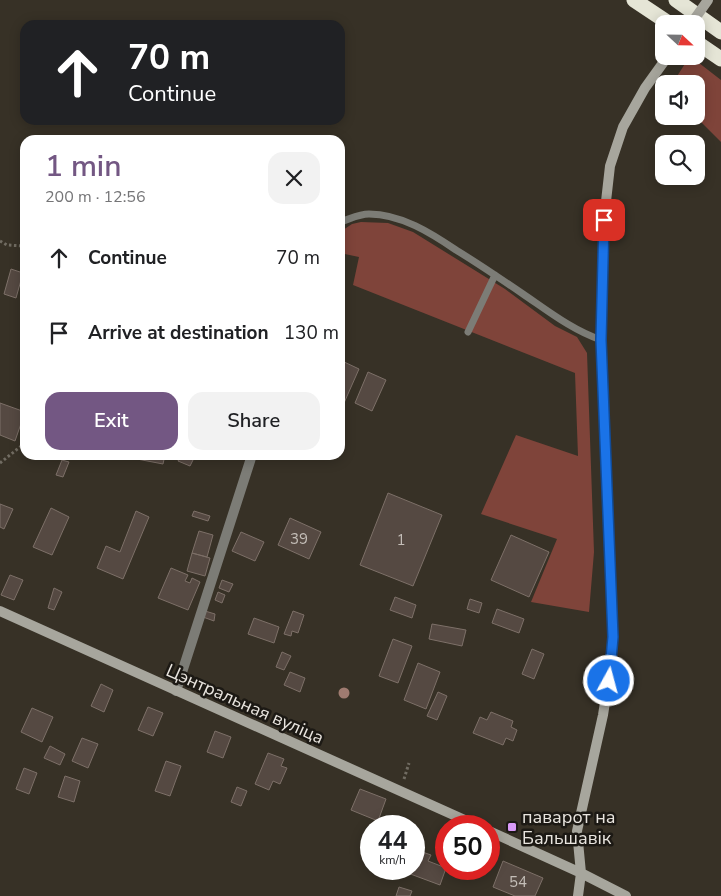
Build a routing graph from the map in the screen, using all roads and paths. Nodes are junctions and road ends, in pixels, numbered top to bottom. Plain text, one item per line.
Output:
1 (634, 0) edge
2 (676, 0) edge
3 (708, 0) edge
4 (656, 15) edge
5 (697, 15) edge
6 (721, 32) edge
7 (705, 48) edge
8 (721, 59) edge
9 (662, 65) edge
10 (345, 220) edge
11 (0, 241) edge
12 (20, 246) edge
13 (495, 275) junction
14 (468, 332) dead end
15 (601, 340) junction
16 (20, 447) edge
17 (250, 460) edge
18 (0, 464) edge
19 (0, 611) edge
20 (176, 691) junction
21 (409, 763) dead end
22 (403, 781) dead end
23 (453, 815) edge
24 (500, 836) edge
25 (581, 873) junction
26 (578, 896) edge
27 (626, 896) edge

1 - 4 highway
2 - 6 highway
3 - 5 main road, bridge
7 - 8 highway
9 - 15 main road
10 - 13 lane
11 - 12 path
13 - 14 lane
13 - 15 lane
15 - 25 main road
16 - 18 path
17 - 20 street
19 - 20 main road, Цэнтральная вуліца
20 - 23 main road, Цэнтральная вуліца
21 - 22 path
24 - 25 main road
25 - 26 main road
25 - 27 main road

